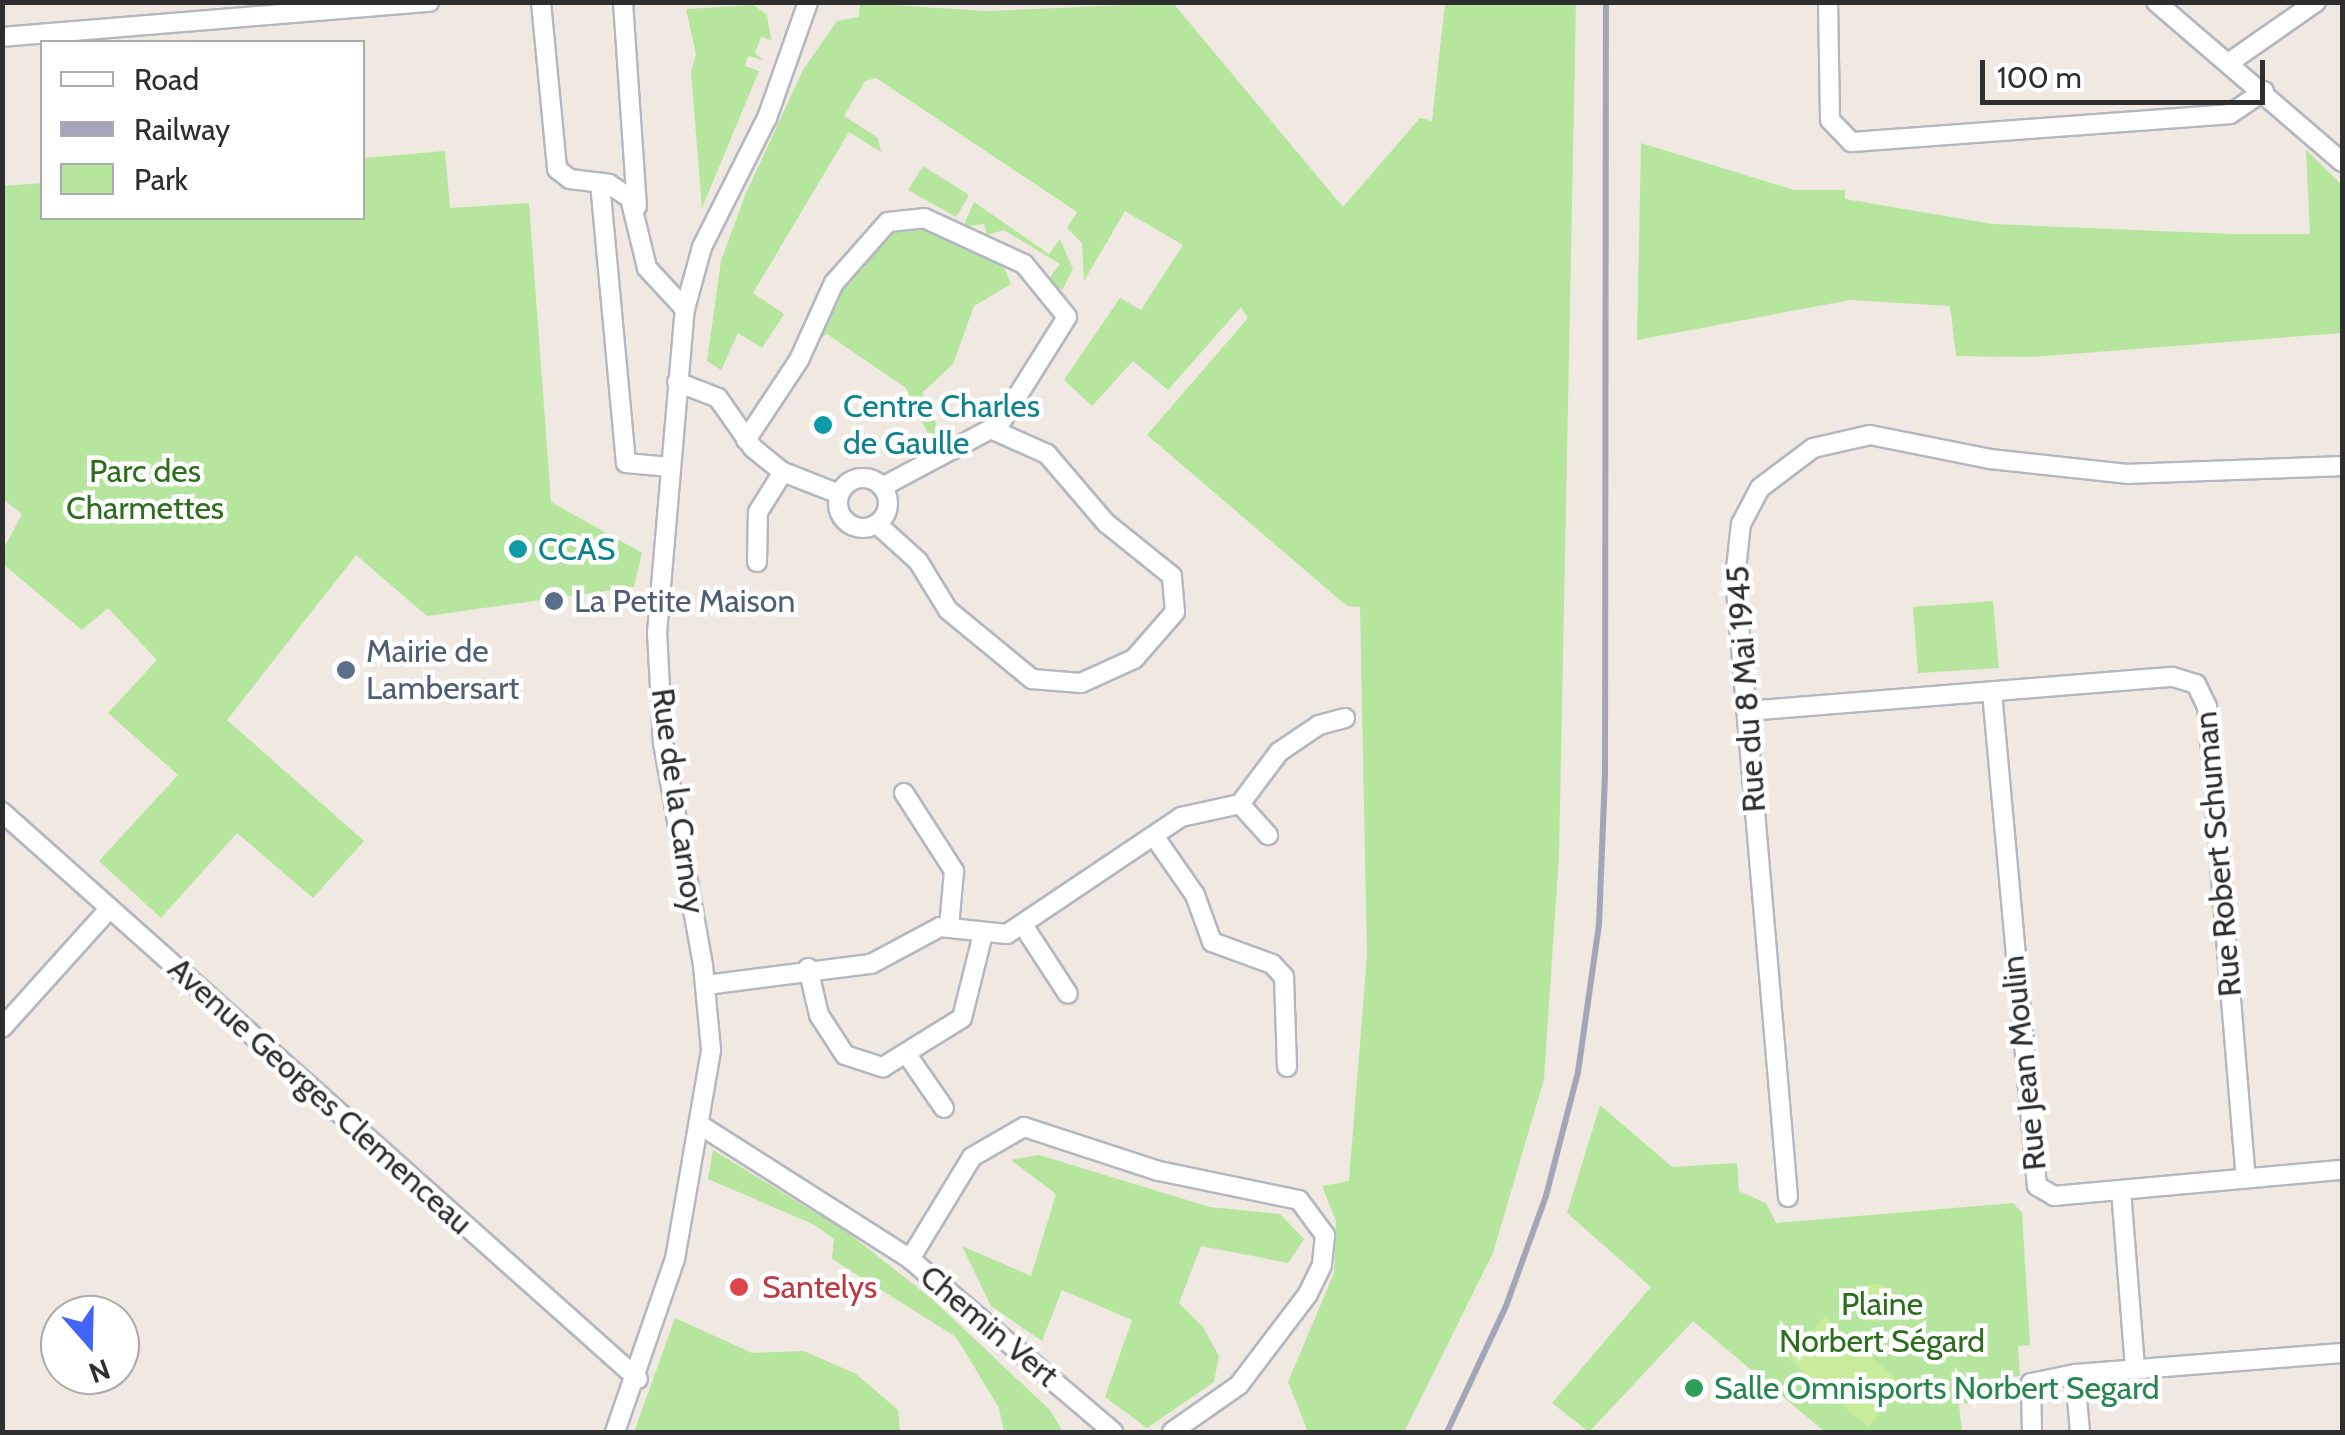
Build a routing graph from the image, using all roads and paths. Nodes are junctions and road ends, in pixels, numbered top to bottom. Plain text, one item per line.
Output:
1 (430, 2) edge
2 (541, 2) edge
3 (623, 2) edge
4 (808, 2) edge
5 (1828, 2) edge
6 (2156, 2) edge
7 (2316, 2) edge
8 (2, 37) edge
9 (2230, 62) junction
10 (2264, 91) junction
11 (2342, 162) edge
12 (600, 183) junction
13 (637, 207) junction
14 (685, 309) junction
15 (678, 382) junction
16 (994, 430) junction
17 (746, 440) junction
18 (670, 466) junction
19 (2342, 466) edge
20 (783, 472) junction
21 (882, 486) junction
22 (839, 494) junction
23 (877, 524) junction
24 (757, 562) dead end
25 (1992, 692) junction
26 (1746, 711) junction
27 (1345, 718) dead end
28 (904, 793) dead end
29 (1240, 804) junction
30 (2, 812) edge
31 (1268, 835) dead end
32 (1154, 836) junction
33 (110, 908) junction
34 (950, 926) junction
35 (1023, 926) junction
36 (982, 934) junction
37 (808, 968) junction
38 (706, 985) junction
39 (1068, 994) dead end
40 (2, 1028) edge
41 (908, 1056) junction
42 (1287, 1068) dead end
43 (944, 1108) dead end
44 (700, 1124) junction
45 (2342, 1170) edge
46 (2246, 1178) junction
47 (2121, 1190) junction
48 (1788, 1196) dead end
49 (910, 1259) junction
50 (2342, 1353) edge
51 (2135, 1369) junction
52 (2075, 1374) junction
53 (638, 1379) junction
54 (616, 1432) edge
55 (1113, 1432) edge
56 (1172, 1432) edge
57 (2032, 1432) edge
58 (2080, 1432) edge

1 - 8 street
2 - 12 street
3 - 13 street
4 - 14 street, Rue de la Carnoy
5 - 10 street
6 - 9 street
7 - 9 street
9 - 10 street
10 - 11 street
12 - 13 street
12 - 18 street
13 - 14 street
14 - 15 street, Rue de la Carnoy
15 - 17 street
15 - 18 street, Rue de la Carnoy
16 - 17 street
16 - 21 street
16 - 23 street
17 - 20 street
18 - 38 street, Rue de la Carnoy
19 - 26 street, Rue du 8 Mai 1945
20 - 22 street
20 - 24 street
21 - 22 street
21 - 23 street
22 - 23 street
25 - 26 street, Rue Robert Schuman
25 - 46 street, Rue Robert Schuman
25 - 47 street, Rue Jean Moulin
26 - 48 street, Rue du 8 Mai 1945
27 - 29 street
28 - 34 street
29 - 31 street
29 - 32 street
30 - 33 street, Avenue Georges Clemenceau
32 - 35 street
32 - 42 street
33 - 40 street
33 - 53 street, Avenue Georges Clemenceau
34 - 36 street
34 - 37 street
35 - 36 street
35 - 39 street
36 - 41 street
37 - 38 street
37 - 41 street
38 - 44 street, Rue de la Carnoy
41 - 43 street
44 - 49 street, Chemin Vert
44 - 53 street, Rue de la Carnoy
45 - 46 street, Rue Jean Moulin
46 - 47 street, Rue Jean Moulin
47 - 51 street
49 - 55 street, Chemin Vert
49 - 56 street, Chemin Vert
50 - 51 street
51 - 52 street
52 - 57 street
52 - 58 street
53 - 54 street, Rue de la Carnoy

